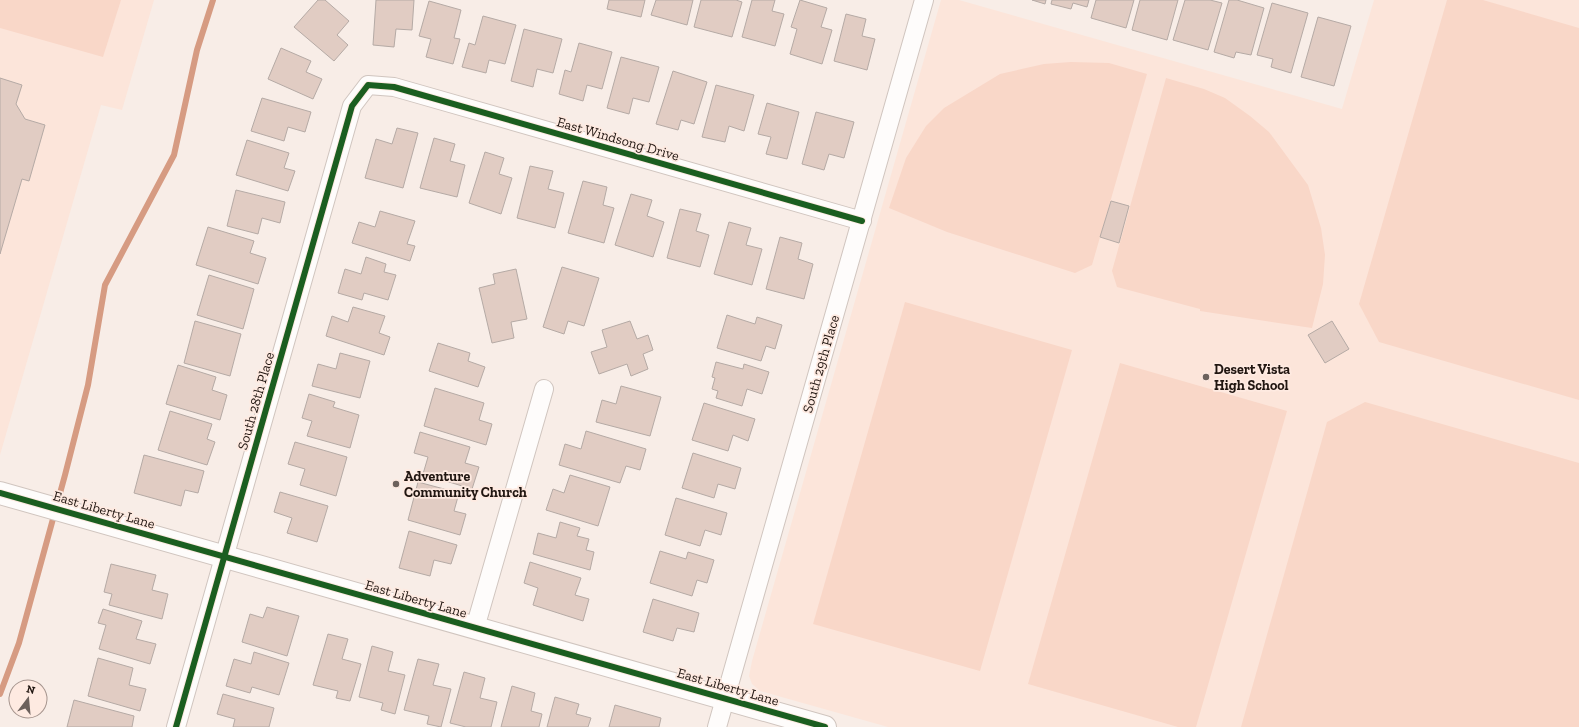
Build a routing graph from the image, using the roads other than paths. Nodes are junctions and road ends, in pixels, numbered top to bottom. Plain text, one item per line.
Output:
1 (924, 0) edge
2 (368, 85) joint
3 (862, 221) junction
4 (544, 389) dead end
5 (0, 493) edge
6 (224, 557) junction
7 (475, 628) junction
8 (725, 699) junction
9 (176, 727) edge
10 (716, 727) edge
11 (825, 727) edge

1 - 3 street, South 29th Place
2 - 3 street, East Windsong Drive
2 - 6 street, South 28th Place
3 - 8 street, South 29th Place
4 - 7 street
5 - 6 street, East Liberty Lane
6 - 7 street, East Liberty Lane
6 - 9 street, South 28th Place
7 - 8 street, East Liberty Lane
8 - 10 street, South 29th Place
8 - 11 street, East Liberty Lane

